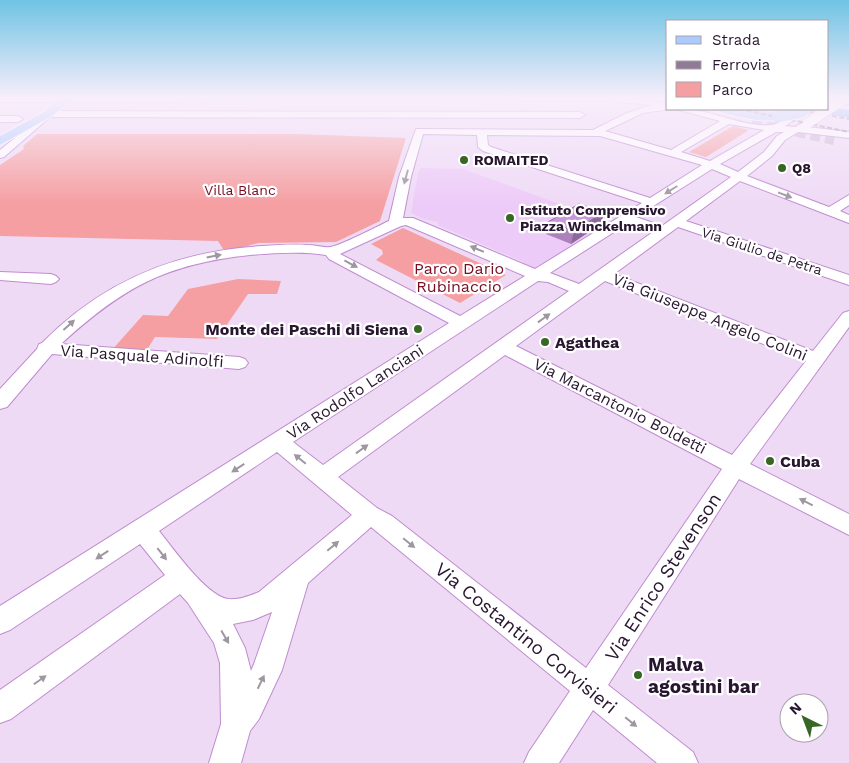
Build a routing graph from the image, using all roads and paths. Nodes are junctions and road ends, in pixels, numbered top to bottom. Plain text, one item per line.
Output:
1 (13, 134) edge
2 (26, 134) edge
3 (418, 134) edge
4 (482, 134) edge
5 (597, 134) edge
6 (705, 134) edge
7 (765, 134) tunnel mouth
8 (787, 134) edge
9 (798, 134) edge
10 (824, 134) tunnel mouth
11 (824, 134) tunnel mouth
12 (827, 134) edge
13 (761, 136) joint
14 (849, 136) edge
15 (830, 138) junction
16 (0, 141) edge
17 (849, 141) edge
18 (672, 153) junction
19 (0, 154) edge
20 (768, 154) junction
21 (712, 164) junction
22 (739, 176) junction
23 (849, 199) edge
24 (651, 202) junction
25 (831, 212) junction
26 (626, 218) junction
27 (849, 219) edge
28 (675, 222) junction
29 (395, 224) junction
30 (662, 231) junction
31 (332, 252) junction
32 (603, 275) junction
33 (0, 276) edge
34 (538, 276) junction
35 (51, 279) dead end
36 (849, 280) edge
37 (581, 291) junction
38 (849, 316) edge
39 (460, 323) junction
40 (504, 347) junction
41 (45, 348) junction
42 (817, 359) junction
43 (239, 363) dead end
44 (0, 402) edge
45 (279, 442) junction
46 (736, 466) junction
47 (322, 477) junction
48 (370, 515) junction
49 (849, 524) edge
50 (143, 529) junction
51 (297, 576) junction
52 (190, 587) junction
53 (0, 621) edge
54 (590, 688) junction
55 (0, 708) edge
56 (237, 724) junction
57 (225, 763) edge
58 (540, 763) edge
59 (682, 763) edge

1 - 16 main road
2 - 19 street
3 -> 29 street
4 - 24 street
5 - 18 street
6 - 18 street
7 - 13 street
8 - 20 street
9 - 20 street
10 - 15 street
11 - 15 street
12 - 15 street
13 - 21 street
14 - 15 street
15 - 17 street
18 - 21 street
20 - 22 street
21 - 22 street
21 -> 24 street, Via Rodolfo Lanciani
22 -> 25 street
22 - 28 street
23 - 25 street
24 - 26 street, Via Rodolfo Lanciani
25 - 27 street
26 - 30 street
26 - 34 street, Via Rodolfo Lanciani
28 - 30 street
28 - 36 street, Via Giulio de Petra
29 - 31 street
34 -> 29 street
30 - 32 street
31 -> 39 street
41 -> 31 street
32 - 37 street
32 - 42 street, Via Giuseppe Angelo Colini
33 - 35 street
34 - 37 street
34 - 39 street, Via Rodolfo Lanciani
40 -> 37 street
38 - 42 street, Via Enrico Stevenson
39 - 45 street, Via Rodolfo Lanciani
40 - 46 street, Via Marcantonio Boldetti
47 -> 40 street
41 - 43 street, Via Pasquale Adinolfi
41 - 44 street
42 - 46 street, Via Enrico Stevenson
47 -> 45 street, Via Costantino Corvisieri
45 -> 50 street, Via Rodolfo Lanciani
49 -> 46 street
46 - 54 street, Via Enrico Stevenson
47 - 48 street, Via Costantino Corvisieri
51 -> 48 street
48 -> 54 street, Via Costantino Corvisieri
50 -> 52 street
50 -> 53 street, Via Rodolfo Lanciani
51 - 52 street
56 -> 51 street
55 -> 52 street
52 -> 56 street
54 - 58 street, Via Enrico Stevenson
54 -> 59 street, Via Costantino Corvisieri
56 - 57 street

